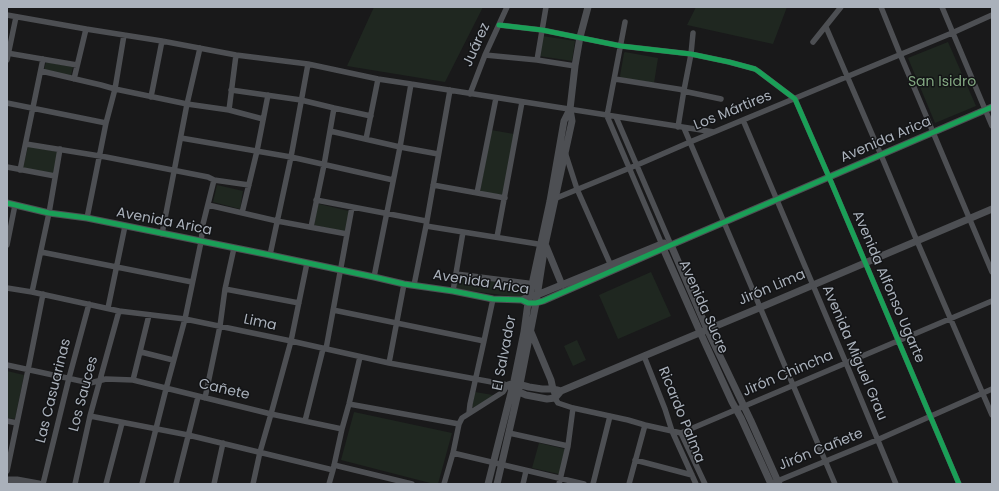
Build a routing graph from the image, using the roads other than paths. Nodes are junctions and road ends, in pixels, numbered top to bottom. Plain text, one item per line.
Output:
1 (507, 7) edge
2 (546, 7) edge
3 (588, 7) edge
4 (842, 7) edge
5 (881, 7) edge
6 (942, 7) edge
7 (7, 15) edge
8 (992, 15) edge
9 (16, 17) junction
10 (625, 22) dead end
11 (499, 25) junction
12 (826, 27) junction
13 (86, 29) junction
14 (542, 30) junction
15 (693, 33) dead end
16 (952, 33) junction
17 (124, 35) junction
18 (580, 37) junction
19 (162, 41) junction
20 (812, 42) dead end
21 (621, 46) junction
22 (200, 48) junction
23 (8, 53) edge
24 (691, 54) junction
25 (900, 54) junction
26 (236, 55) junction
27 (485, 55) junction
28 (43, 59) junction
29 (7, 60) edge
30 (537, 60) junction
31 (308, 64) junction
32 (77, 65) junction
33 (575, 66) junction
34 (41, 71) junction
35 (847, 76) junction
36 (74, 79) junction
37 (378, 79) junction
38 (615, 79) junction
39 (411, 84) junction
40 (115, 89) junction
41 (231, 90) junction
42 (450, 90) junction
43 (684, 91) junction
44 (470, 94) junction
45 (268, 95) junction
46 (151, 97) junction
47 (496, 98) junction
48 (721, 99) dead end
49 (795, 99) junction
50 (301, 100) junction
51 (522, 102) junction
52 (992, 102) edge
53 (7, 104) edge
54 (187, 104) junction
55 (334, 108) junction
56 (987, 108) edge
57 (33, 109) junction
58 (570, 109) junction
59 (229, 110) junction
60 (371, 116) junction
61 (607, 116) junction
62 (616, 117) junction
63 (263, 119) junction
64 (743, 120) junction
65 (106, 123) junction
66 (992, 126) edge
67 (681, 127) junction
68 (330, 131) junction
69 (932, 131) junction
70 (714, 132) junction
71 (181, 138) junction
72 (366, 139) junction
73 (690, 142) junction
74 (26, 144) junction
75 (400, 146) junction
76 (60, 150) junction
77 (257, 151) junction
78 (565, 151) junction
79 (880, 153) junction
80 (438, 154) junction
81 (100, 156) junction
82 (291, 157) junction
83 (324, 165) junction
84 (637, 165) junction
85 (7, 167) edge
86 (629, 168) junction
87 (20, 170) junction
88 (175, 171) junction
89 (828, 175) junction
90 (56, 176) junction
91 (214, 180) junction
92 (392, 180) junction
93 (433, 185) junction
94 (249, 186) junction
95 (577, 190) junction
96 (477, 193) junction
97 (505, 198) junction
98 (776, 198) junction
99 (316, 200) junction
100 (553, 200) junction
101 (7, 203) edge
102 (15, 205) junction
103 (208, 205) junction
104 (352, 207) junction
105 (992, 209) edge
106 (242, 212) junction
107 (49, 213) junction
108 (386, 214) junction
109 (87, 218) junction
110 (969, 218) junction
111 (723, 220) junction
112 (277, 221) junction
113 (426, 223) junction
114 (125, 226) junction
115 (311, 227) junction
116 (462, 232) junction
117 (162, 234) junction
118 (347, 234) junction
119 (497, 238) junction
120 (917, 241) junction
121 (201, 242) junction
122 (670, 243) junction
123 (7, 245) edge
124 (543, 245) junction
125 (662, 246) junction
126 (234, 248) junction
127 (40, 252) junction
128 (270, 255) junction
129 (865, 262) junction
130 (307, 263) junction
131 (116, 267) junction
132 (612, 268) junction
133 (341, 270) junction
134 (992, 272) edge
135 (456, 274) junction
136 (374, 277) junction
137 (192, 282) junction
138 (404, 284) junction
139 (536, 284) junction
140 (414, 285) junction
141 (562, 285) junction
142 (812, 285) junction
143 (7, 288) edge
144 (225, 289) junction
145 (453, 291) junction
146 (32, 292) junction
147 (43, 294) junction
148 (493, 299) junction
149 (529, 299) junction
150 (992, 301) edge
151 (299, 303) junction
152 (536, 303) junction
153 (89, 304) junction
154 (108, 308) junction
155 (759, 308) junction
156 (119, 310) junction
157 (333, 310) junction
158 (149, 315) junction
159 (950, 318) junction
160 (185, 319) junction
161 (397, 323) junction
162 (220, 326) junction
163 (707, 330) junction
164 (531, 331) junction
165 (700, 332) junction
166 (898, 340) junction
167 (291, 341) junction
168 (484, 341) junction
169 (324, 349) junction
170 (141, 352) junction
171 (644, 356) junction
172 (360, 357) junction
173 (173, 360) junction
174 (846, 363) junction
175 (389, 364) junction
176 (7, 365) edge
177 (28, 370) junction
178 (69, 378) junction
179 (476, 379) junction
180 (100, 380) junction
181 (134, 380) junction
182 (793, 385) junction
183 (513, 386) junction
184 (166, 388) junction
185 (553, 389) junction
186 (992, 390) edge
187 (561, 391) junction
188 (983, 393) junction
189 (202, 397) junction
190 (554, 398) junction
191 (349, 404) junction
192 (744, 406) junction
193 (573, 408) junction
194 (736, 410) junction
195 (469, 413) junction
196 (271, 414) junction
197 (992, 415) edge
198 (90, 416) junction
199 (610, 416) junction
200 (930, 416) junction
201 (7, 421) edge
202 (305, 421) junction
203 (122, 422) junction
204 (17, 423) junction
205 (459, 424) junction
206 (645, 425) junction
207 (155, 429) junction
208 (342, 429) junction
209 (672, 431) junction
210 (510, 433) junction
211 (681, 433) junction
212 (188, 435) junction
213 (877, 440) junction
214 (223, 443) junction
215 (568, 446) junction
216 (260, 452) junction
217 (453, 453) junction
218 (635, 460) junction
219 (825, 461) junction
220 (493, 462) junction
221 (502, 465) junction
222 (334, 467) junction
223 (7, 471) edge
224 (526, 471) junction
225 (692, 475) junction
226 (7, 480) edge
227 (559, 481) edge
228 (16, 482) edge
229 (774, 483) edge
230 (39, 484) edge
231 (43, 484) edge
232 (75, 484) edge
233 (106, 484) edge
234 (142, 484) edge
235 (176, 484) edge
236 (214, 484) edge
237 (253, 484) edge
238 (329, 484) edge
239 (412, 484) edge
240 (444, 484) edge
241 (488, 484) edge
242 (497, 484) edge
243 (523, 484) edge
244 (584, 484) edge
245 (593, 484) edge
246 (629, 484) edge
247 (696, 484) edge
248 (705, 484) edge
249 (835, 484) edge
250 (896, 484) edge
251 (959, 484) edge

1 - 11 street, Juárez
2 - 14 street
3 - 18 street, El Salvador
4 - 12 street
5 - 25 street
6 - 16 street
7 - 9 street
8 - 16 street, Los Mártires
9 - 13 street
9 - 23 street
10 - 21 street
11 - 14 street
11 - 27 street, Juárez
12 - 20 street
12 - 35 street
13 - 17 street
13 - 32 street
14 - 18 street
14 - 30 street
15 - 24 street
16 - 25 street, Los Mártires
16 - 56 street
17 - 19 street
17 - 40 street
18 - 21 street
18 - 33 street, El Salvador
19 - 22 street
19 - 46 street
21 - 24 street
21 - 38 street
22 - 26 street
22 - 54 street
23 - 28 street
23 - 29 street
24 - 43 street
24 - 49 street
25 - 35 street, Los Mártires
25 - 69 street
26 - 31 street
26 - 41 street
27 - 30 street
27 - 44 street, Juárez
28 - 32 street
28 - 34 street
30 - 33 street
31 - 37 street
31 - 50 street
32 - 36 street
33 - 58 street, El Salvador
34 - 36 street
34 - 57 street
35 - 49 street, Los Mártires
35 - 79 street
36 - 40 street
37 - 39 street
37 - 60 street
38 - 43 street
38 - 61 street
39 - 42 street
39 - 75 street
40 - 46 street
40 - 65 street
41 - 45 street
41 - 59 street
42 - 44 street
42 - 80 street
43 - 48 street
43 - 67 street
44 - 47 street
45 - 50 street
45 - 63 street
46 - 54 street
47 - 51 street
47 - 96 street
49 - 64 street, Los Mártires
49 - 89 street, Avenida Alfonso Ugarte
50 - 55 street
50 - 82 street
51 - 58 street
51 - 97 street
52 - 56 street, Avenida Arica
53 - 57 street
54 - 59 street
54 - 71 street
55 - 60 street
55 - 68 street
56 - 66 street
56 - 69 street, Avenida Arica
57 - 65 street
57 - 74 street
58 - 61 street
58 - 78 street, El Salvador
58 - 100 street, El Salvador
59 - 63 street
60 - 72 street
61 - 62 street
61 - 86 street, Avenida Sucre
62 - 67 street
62 - 84 street, Avenida Sucre
63 - 77 street
64 - 70 street, Los Mártires
64 - 98 street, Avenida Miguel Grau
65 - 81 street
67 - 70 street
67 - 73 street
68 - 72 street
68 - 83 street
69 - 79 street, Avenida Arica
69 - 110 street
70 - 73 street, Los Mártires
71 - 77 street
71 - 88 street
72 - 75 street
73 - 84 street, Los Mártires
73 - 111 street
74 - 76 street
74 - 87 street
75 - 80 street
75 - 92 street
76 - 81 street
76 - 90 street
77 - 82 street
77 - 94 street
78 - 95 street
78 - 100 street, El Salvador
79 - 89 street, Avenida Arica
79 - 120 street
80 - 93 street
81 - 88 street
81 - 109 street
82 - 83 street
82 - 112 street
83 - 92 street
83 - 99 street
84 - 86 street, Los Mártires
84 - 122 street, Avenida Sucre
85 - 87 street
86 - 95 street, Los Mártires
86 - 125 street, Avenida Sucre
87 - 90 street
88 - 91 street
88 - 117 street
89 - 98 street, Avenida Arica
89 - 129 street, Avenida Alfonso Ugarte
90 - 107 street
91 - 94 street
91 - 103 street
92 - 108 street
93 - 96 street
93 - 113 street
94 - 106 street
95 - 100 street, Los Mártires
95 - 132 street
96 - 97 street
97 - 119 street
98 - 111 street, Avenida Arica
98 - 142 street, Avenida Miguel Grau
99 - 104 street
99 - 115 street
100 - 124 street, El Salvador
101 - 102 street, Avenida Arica
102 - 107 street, Avenida Arica
102 - 123 street
103 - 106 street
103 - 121 street
104 - 108 street
104 - 118 street
105 - 110 street, Jirón Lima
106 - 112 street
107 - 109 street, Avenida Arica
107 - 127 street
108 - 113 street
108 - 136 street
109 - 114 street, Avenida Arica
110 - 120 street, Jirón Lima
110 - 134 street
111 - 122 street, Avenida Arica
111 - 155 street
112 - 115 street
112 - 128 street
113 - 116 street
113 - 140 street
114 - 117 street, Avenida Arica
114 - 131 street
115 - 118 street
116 - 119 street
116 - 135 street
117 - 121 street, Avenida Arica
118 - 133 street
119 - 124 street
120 - 129 street, Jirón Lima
120 - 159 street
121 - 126 street, Avenida Arica
121 - 137 street
122 - 125 street, Avenida Arica
122 - 163 street, Avenida Sucre
124 - 139 street, El Salvador
124 - 141 street
125 - 132 street, Avenida Arica
125 - 165 street, Avenida Sucre
126 - 128 street, Avenida Arica
126 - 144 street
127 - 131 street
127 - 146 street
128 - 130 street, Avenida Arica
129 - 142 street, Jirón Lima
129 - 166 street, Avenida Alfonso Ugarte
130 - 133 street, Avenida Arica
130 - 151 street
131 - 137 street
131 - 154 street
132 - 141 street, Avenida Arica
132 - 152 street, Avenida Arica
133 - 136 street, Avenida Arica
133 - 157 street
135 - 139 street
135 - 145 street
136 - 138 street, Avenida Arica
137 - 160 street
138 - 140 street, Avenida Arica
138 - 161 street
139 - 149 street, El Salvador
140 - 145 street, Avenida Arica
141 - 149 street, Avenida Arica
142 - 155 street, Jirón Lima
142 - 174 street, Avenida Miguel Grau
143 - 146 street, Lima
144 - 151 street
144 - 162 street
145 - 148 street, Avenida Arica
146 - 147 street, Lima
147 - 153 street, Lima
147 - 177 street
148 - 149 street, Avenida Arica
148 - 168 street
149 - 152 street, El Salvador
149 - 183 street, El Salvador
150 - 159 street, Jirón Chincha
151 - 167 street
152 - 164 street, El Salvador
153 - 154 street, Lima
153 - 178 street, Las Casuarinas
154 - 156 street, Lima
155 - 163 street, Jirón Lima
155 - 182 street
156 - 158 street, Lima
156 - 180 street, Los Sauces
157 - 161 street
157 - 169 street
158 - 160 street, Lima
158 - 170 street
159 - 166 street, Jirón Chincha
159 - 188 street
160 - 162 street, Lima
160 - 173 street
161 - 168 street
161 - 175 street
162 - 167 street, Lima
162 - 189 street
163 - 165 street, Jirón Lima
163 - 192 street, Avenida Sucre
164 - 183 street, El Salvador
164 - 185 street
165 - 171 street, Jirón Lima
165 - 194 street, Avenida Sucre
166 - 174 street, Jirón Chincha
166 - 200 street, Avenida Alfonso Ugarte
167 - 169 street, Lima
167 - 196 street
168 - 179 street
169 - 172 street, Lima
169 - 202 street
170 - 173 street
170 - 181 street
171 - 187 street, Jirón Lima
171 - 209 street, Ricardo Palma
172 - 175 street, Lima
172 - 191 street
173 - 184 street
174 - 182 street, Jirón Chincha
174 - 213 street, Avenida Miguel Grau
175 - 179 street, Lima
176 - 177 street, Cañete
177 - 178 street, Cañete
177 - 204 street
178 - 180 street, Cañete
178 - 231 street, Las Casuarinas
179 - 183 street, Lima
179 - 195 street
180 - 181 street, Cañete
180 - 198 street, Los Sauces
181 - 184 street, Cañete
182 - 192 street, Jirón Chincha
182 - 219 street
183 - 185 street
183 - 190 street
183 - 195 street
183 - 210 street, El Salvador
183 - 220 street, El Salvador
184 - 189 street, Cañete
184 - 207 street
185 - 187 street
185 - 190 street
186 - 188 street, Jirón Cañete
187 - 190 street, Jirón Lima
188 - 197 street
188 - 200 street, Jirón Cañete
189 - 196 street, Cañete
189 - 212 street
190 - 193 street
191 - 205 street
191 - 208 street
192 - 194 street, Jirón Chincha
192 - 229 street, Avenida Sucre
193 - 199 street
193 - 215 street
194 - 211 street, Jirón Chincha
194 - 229 street, Avenida Sucre
195 - 205 street
196 - 202 street, Cañete
196 - 216 street
198 - 203 street
198 - 232 street, Los Sauces
199 - 206 street
199 - 245 street
200 - 213 street, Jirón Cañete
200 - 251 street, Avenida Alfonso Ugarte
201 - 204 street
202 - 208 street, Cañete
203 - 207 street
203 - 233 street
204 - 223 street
205 - 217 street
206 - 209 street
206 - 218 street
207 - 212 street
207 - 234 street
208 - 222 street
209 - 211 street
209 - 225 street, Ricardo Palma
210 - 215 street
210 - 221 street, El Salvador
211 - 248 street, Ricardo Palma
212 - 214 street
212 - 235 street
213 - 219 street, Jirón Cañete
213 - 250 street, Avenida Miguel Grau
214 - 216 street
214 - 236 street
215 - 227 street
216 - 222 street
216 - 237 street
217 - 220 street
217 - 240 street
218 - 225 street
218 - 246 street
219 - 229 street, Jirón Cañete
219 - 249 street
220 - 221 street
220 - 241 street, El Salvador
221 - 224 street
221 - 242 street, El Salvador
222 - 238 street
222 - 239 street
224 - 227 street
224 - 243 street
225 - 247 street, Ricardo Palma
226 - 228 street
227 - 244 street
228 - 230 street

